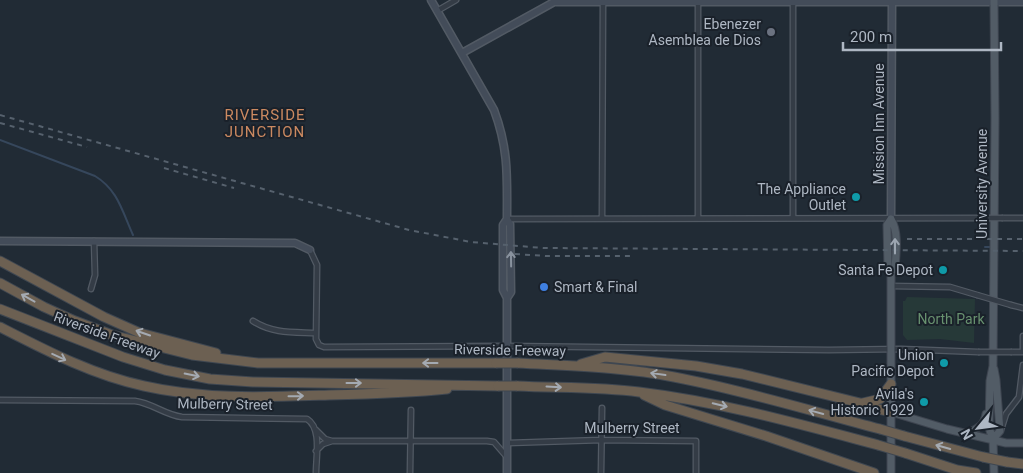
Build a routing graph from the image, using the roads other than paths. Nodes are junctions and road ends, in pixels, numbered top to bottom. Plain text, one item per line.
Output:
1 (431, 0) edge
2 (456, 0) edge
3 (603, 1) edge
4 (698, 1) edge
5 (793, 1) edge
6 (892, 1) edge
7 (995, 1) edge
8 (1023, 2) edge
9 (437, 11) junction
10 (462, 53) junction
11 (602, 218) junction
12 (698, 218) junction
13 (793, 218) junction
14 (891, 218) junction
15 (1023, 218) edge
16 (507, 219) junction
17 (0, 241) edge
18 (94, 241) junction
19 (310, 250) joint
20 (0, 261) edge
21 (0, 282) edge
22 (891, 286) junction
23 (91, 289) dead end
24 (1023, 308) edge
25 (2, 310) edge
26 (253, 321) dead end
27 (0, 327) edge
28 (316, 333) junction
29 (1023, 336) edge
30 (506, 346) junction
31 (891, 350) junction
32 (1023, 352) edge
33 (258, 363) junction
34 (1023, 365) edge
35 (574, 366) junction
36 (993, 366) junction
37 (891, 384) junction
38 (485, 386) junction
39 (637, 392) junction
40 (0, 400) edge
41 (990, 402) junction
42 (860, 403) junction
43 (602, 408) dead end
44 (411, 410) dead end
45 (891, 412) junction
46 (316, 430) junction
47 (1000, 432) junction
48 (968, 433) junction
49 (993, 439) junction
50 (601, 440) junction
51 (332, 441) junction
52 (410, 442) junction
53 (507, 443) junction
54 (1023, 443) edge
55 (316, 451) junction
56 (507, 457) junction
57 (1023, 464) edge
58 (958, 472) edge
59 (316, 473) edge
60 (410, 473) edge
61 (507, 473) edge
62 (601, 473) edge
63 (696, 473) edge
64 (874, 473) edge
65 (891, 473) edge
66 (976, 473) edge
67 (994, 473) edge

1 - 9 street
2 - 9 street
3 - 4 street
3 - 10 street
3 - 11 street
4 - 5 street
4 - 12 street
5 - 6 street
5 - 13 street
6 - 7 street
6 - 14 street, Mission Inn Avenue
7 - 8 street
7 - 36 main road, University Avenue
9 - 10 street
10 - 16 street
11 - 12 street
11 - 16 street
12 - 13 street
13 - 14 street
14 - 15 street, bridge
14 - 22 main road, Mission Inn Avenue
16 - 30 street
17 - 18 street
18 - 19 street
18 - 23 street
19 - 28 street
33 -> 20 highway
33 -> 21 highway, Riverside Freeway
22 - 24 street, bridge
22 - 31 main road, Mission Inn Avenue
25 -> 38 highway, Riverside Freeway
26 - 28 street
27 -> 38 highway
28 - 30 street
29 - 32 street
30 - 31 street
30 - 53 street
31 - 32 street, bridge
31 - 37 main road, Mission Inn Avenue
35 -> 33 highway, Riverside Freeway, bridge
34 - 47 street
35 - 42 highway
57 -> 35 highway, Riverside Freeway, bridge
36 - 41 main road, University Avenue
36 - 47 main road, University Avenue
37 - 42 highway
37 - 45 main road, Mission Inn Avenue
38 -> 39 highway, Riverside Freeway, bridge
39 -> 58 highway, Riverside Freeway, bridge
39 - 64 highway
40 - 46 street, Mulberry Street
41 - 48 main road
41 - 49 main road, University Avenue
42 - 45 highway
43 - 50 street
44 - 52 street
45 - 48 main road
45 - 65 main road, Mission Inn Avenue
46 - 51 street, Mulberry Street
46 - 55 street
47 - 49 main road
48 - 49 main road
49 - 54 main road
49 - 67 main road, University Avenue
50 - 53 street, Mulberry Street
50 - 62 street
50 - 63 street, Mulberry Street
51 - 52 street
51 - 55 street
52 - 56 street
52 - 60 street
53 - 56 street
55 - 59 street
56 - 61 street
58 - 66 highway, Riverside Freeway

